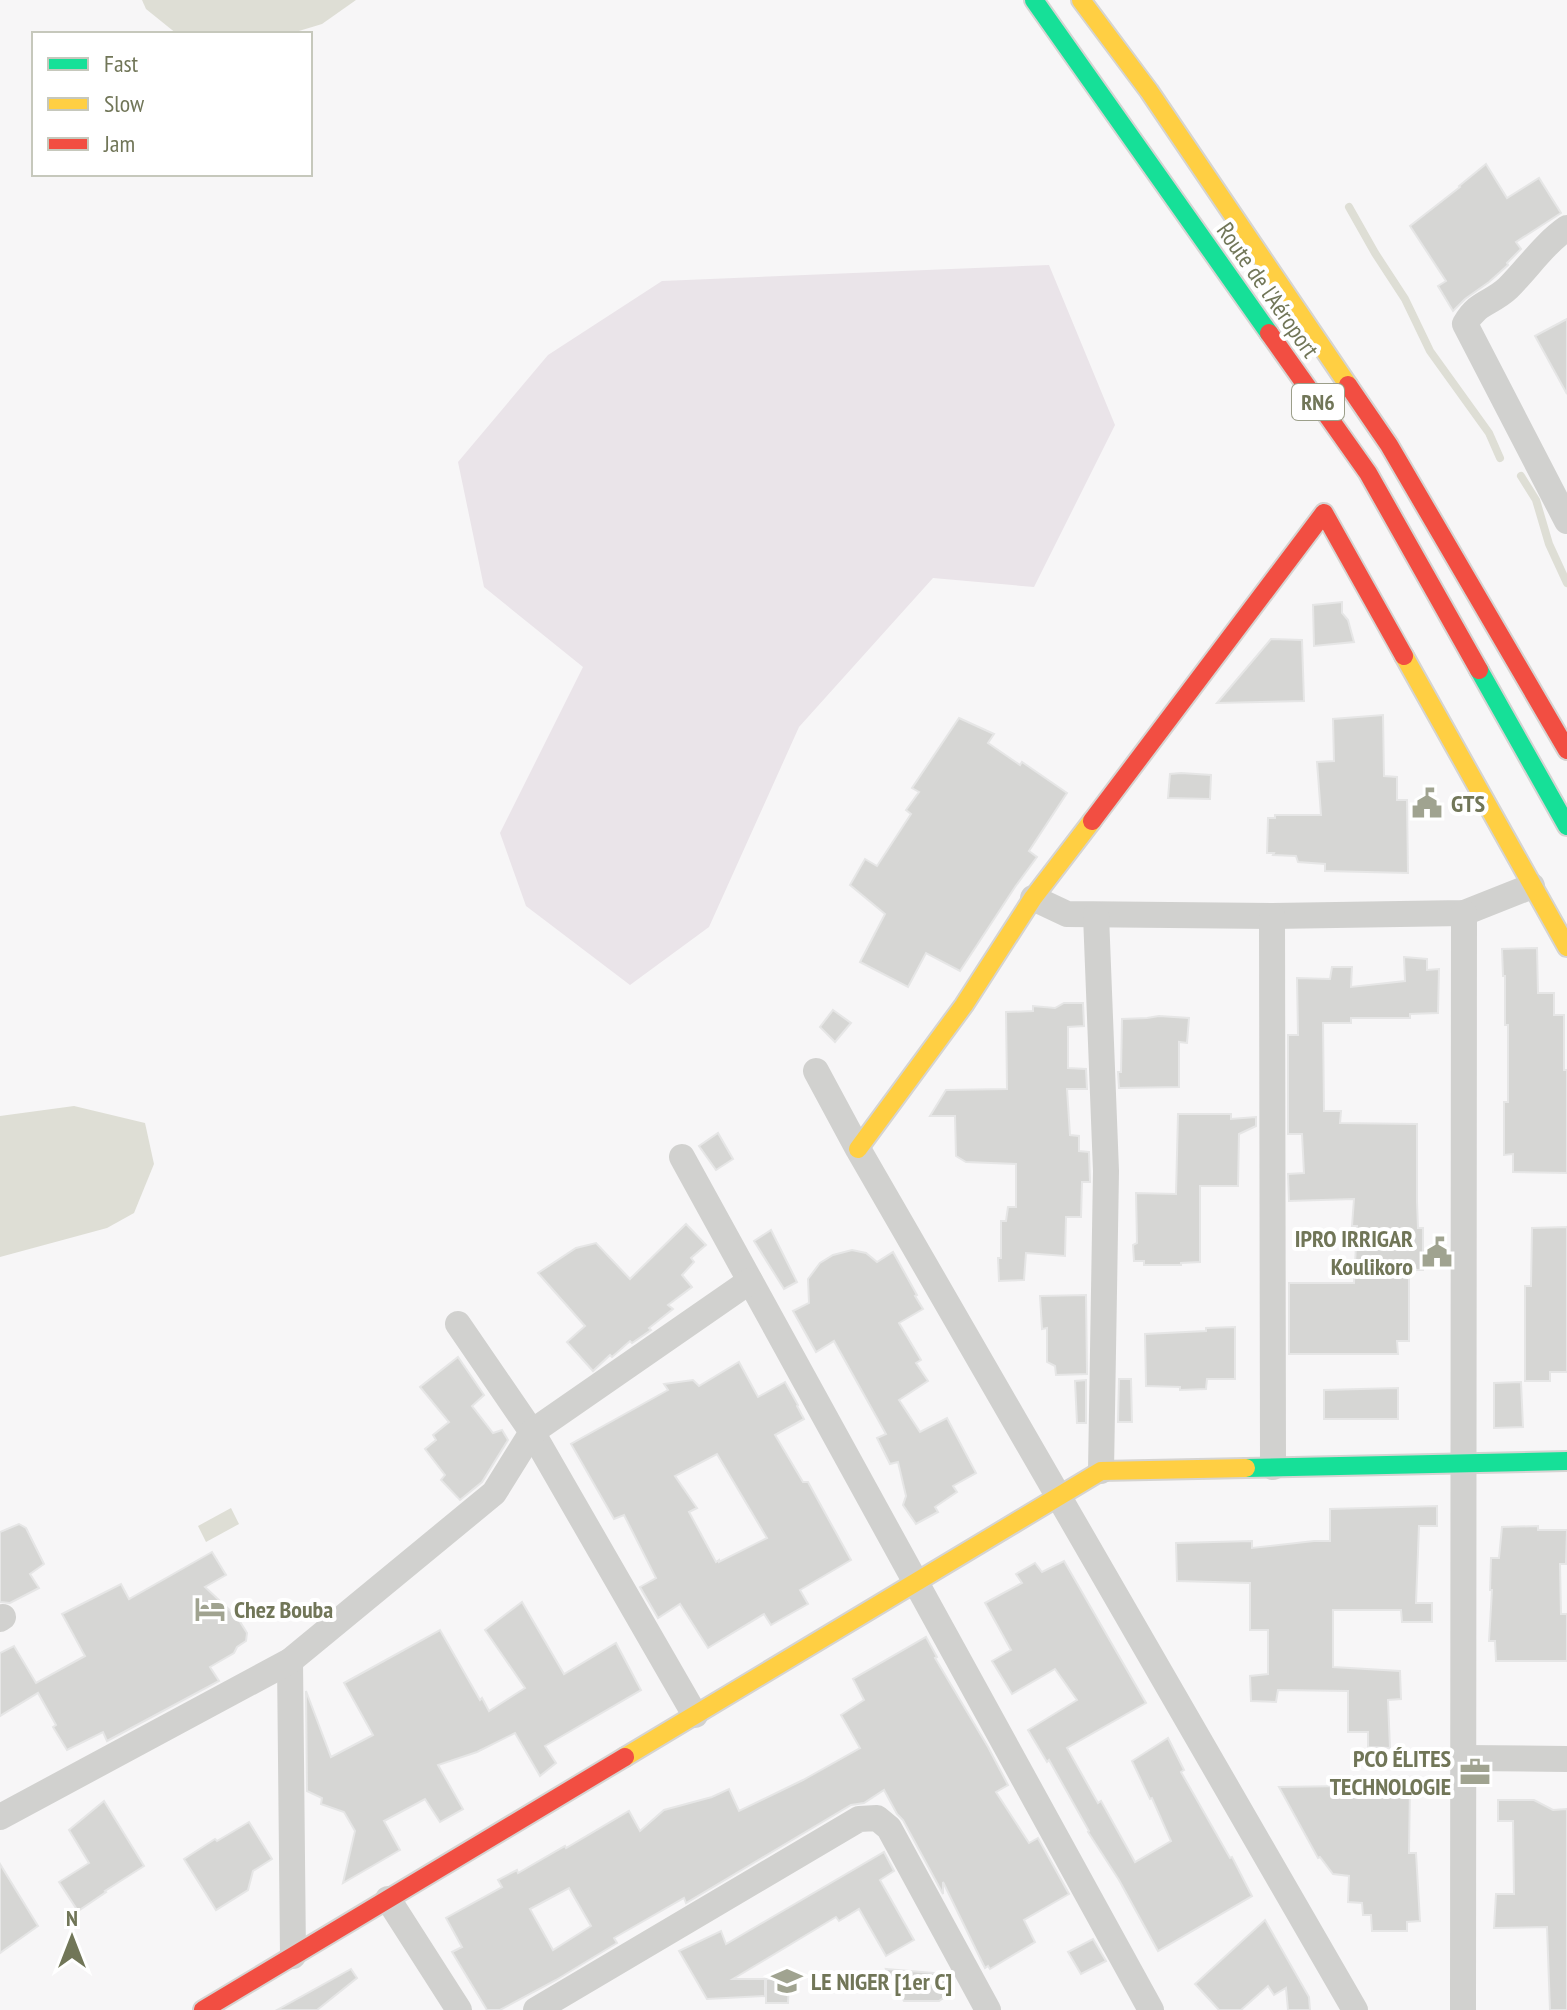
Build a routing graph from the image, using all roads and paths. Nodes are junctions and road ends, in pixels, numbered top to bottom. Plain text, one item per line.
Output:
1 (1034, 0) edge
2 (1081, 0) edge
3 (1567, 228) edge
4 (1567, 521) edge
5 (1567, 750) edge
6 (1567, 826) edge
7 (1532, 886) junction
8 (1033, 898) junction
9 (1464, 913) junction
10 (1096, 915) junction
11 (1272, 916) junction
12 (1567, 947) edge
13 (816, 1071) dead end
14 (858, 1149) junction
15 (682, 1157) dead end
16 (750, 1281) junction
17 (458, 1324) dead end
18 (532, 1432) junction
19 (1567, 1461) edge
20 (1463, 1463) junction
21 (1273, 1467) junction
22 (1101, 1471) junction
23 (1058, 1497) junction
24 (915, 1583) junction
25 (290, 1661) junction
26 (695, 1715) junction
27 (1463, 1758) junction
28 (1567, 1759) edge
29 (0, 1817) edge
30 (388, 1899) junction
31 (293, 1956) junction
32 (203, 2010) edge
33 (459, 2010) edge
34 (536, 2010) edge
35 (988, 2010) edge
36 (1151, 2010) edge
37 (1355, 2010) edge
38 (1463, 2010) edge

1 - 6 main road, Route de l'Aéroport / RN6
2 - 5 main road, Route de l'Aéroport / RN6
3 - 4 street
7 - 8 main road
7 - 9 street
7 - 12 main road
8 - 10 street
8 - 14 main road
9 - 11 street
9 - 20 street
10 - 11 street
10 - 22 street
11 - 21 street
13 - 14 street
14 - 23 street
15 - 16 street
16 - 18 street
16 - 24 street
17 - 18 street
18 - 25 street
18 - 26 street
19 - 20 main road
20 - 21 main road
20 - 27 street
21 - 22 main road
22 - 23 main road
23 - 24 main road
23 - 37 street
24 - 26 main road
24 - 36 street
25 - 29 street
25 - 31 street
26 - 30 main road
27 - 28 street
27 - 38 street
30 - 31 main road
30 - 33 street
31 - 32 main road
34 - 35 street

